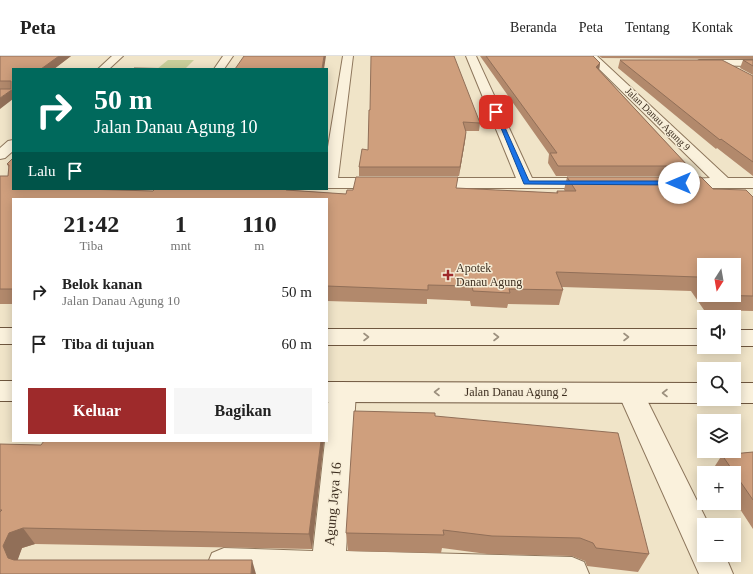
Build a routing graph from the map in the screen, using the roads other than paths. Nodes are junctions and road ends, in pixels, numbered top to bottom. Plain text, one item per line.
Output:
1 (118, 56) edge
2 (228, 56) edge
3 (348, 56) edge
4 (471, 56) edge
5 (595, 60) edge
6 (615, 63) dead end
7 (691, 63) edge
8 (722, 63) junction
9 (753, 63) edge
10 (104, 68) edge
11 (220, 68) edge
12 (740, 74) edge
13 (12, 145) edge
14 (0, 155) edge
15 (329, 183) edge
16 (526, 183) junction
17 (614, 183) edge
18 (661, 183) edge
19 (724, 183) junction
20 (753, 183) edge
21 (0, 336) edge
22 (12, 336) edge
23 (328, 337) edge
24 (697, 338) edge
25 (741, 338) edge
26 (753, 338) edge
27 (335, 392) edge
28 (631, 393) junction
29 (697, 393) edge
30 (741, 393) edge
31 (753, 393) edge
32 (697, 534) edge
33 (710, 562) edge
34 (193, 564) edge
35 (328, 567) junction
36 (572, 574) edge
37 (716, 574) edge

1 - 10 street
2 - 11 street
3 - 15 street
4 - 16 street
5 - 6 street
5 - 19 street, Jalan Danau Agung 9
7 - 8 street
8 - 9 street
8 - 12 street
13 - 14 street
15 - 16 street
16 - 17 street
18 - 19 street
19 - 20 street
21 - 22 street
23 -> 24 street
25 - 26 street
28 -> 27 street, Jalan Danau Agung 2
27 - 35 street, Agung Jaya 16
29 -> 28 street, Jalan Danau Agung 2
28 - 32 street
30 - 31 street
33 - 37 street
34 - 35 street
35 - 36 street

